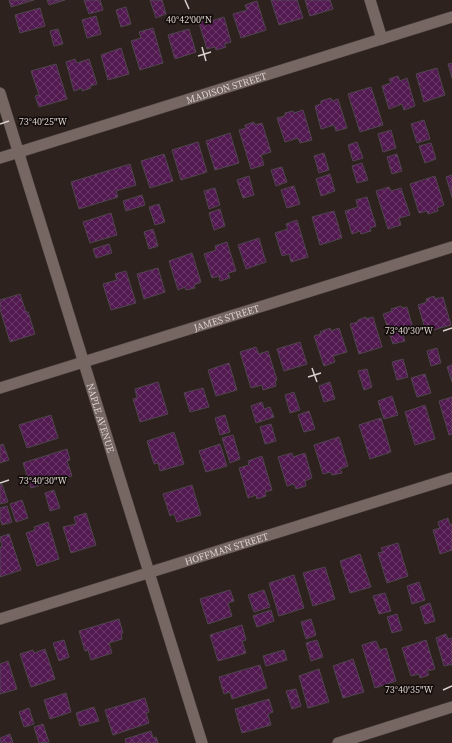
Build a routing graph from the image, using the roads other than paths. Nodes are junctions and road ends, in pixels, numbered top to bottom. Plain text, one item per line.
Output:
1 (370, 0) edge
2 (452, 17) edge
3 (382, 39) junction
4 (0, 93) edge
5 (18, 152) junction
6 (0, 158) edge
7 (452, 247) edge
8 (84, 362) junction
9 (0, 388) edge
10 (452, 478) edge
11 (149, 573) junction
12 (0, 619) edge
13 (452, 707) edge
14 (202, 743) edge
15 (338, 743) edge

1 - 3 street
2 - 3 street, MADISON STREET
3 - 5 street, MADISON STREET
4 - 5 street, NAPLE AVENUE
5 - 6 street, MADISON STREET
5 - 8 street, NAPLE AVENUE
7 - 8 street, JAMES STREET
8 - 9 street, JAMES STREET
8 - 11 street, NAPLE AVENUE
10 - 11 street, HOFFMAN STREET
11 - 12 street, HOFFMAN STREET
11 - 14 street, NAPLE AVENUE
13 - 15 street

